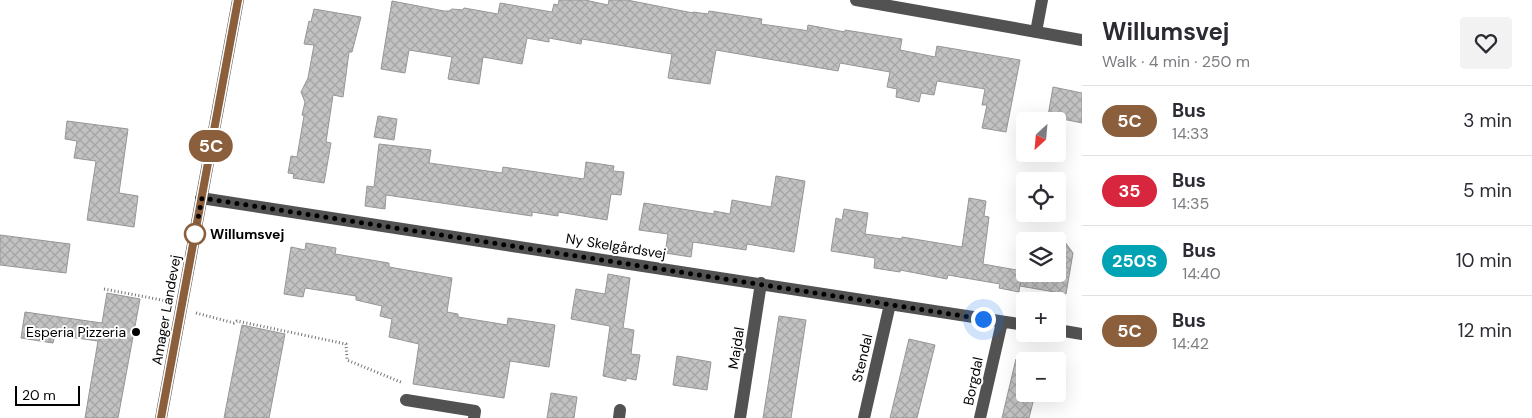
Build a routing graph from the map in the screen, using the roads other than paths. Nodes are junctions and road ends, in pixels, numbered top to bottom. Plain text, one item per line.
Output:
1 (238, 0) edge
2 (856, 0) edge
3 (1042, 0) edge
4 (1036, 32) junction
5 (1082, 40) edge
6 (202, 198) junction
7 (761, 284) junction
8 (890, 304) junction
9 (1002, 322) junction
10 (1016, 324) edge
11 (1066, 331) edge
12 (1082, 334) edge
13 (409, 400) road end
14 (161, 418) edge
15 (474, 418) edge
16 (740, 418) edge
17 (864, 418) edge
18 (980, 418) edge

1 - 6 street, Amager Landevej
2 - 4 street
3 - 4 street
4 - 5 street
6 - 7 street, Ny Skelgårdsvej
6 - 14 street, Amager Landevej
7 - 8 street, Ny Skelgårdsvej
7 - 16 street, Majdal
8 - 9 street, Ny Skelgårdsvej
8 - 17 street, Stendal
9 - 10 street, Ny Skelgårdsvej
9 - 18 street, Borgdal
11 - 12 street
13 - 15 street

